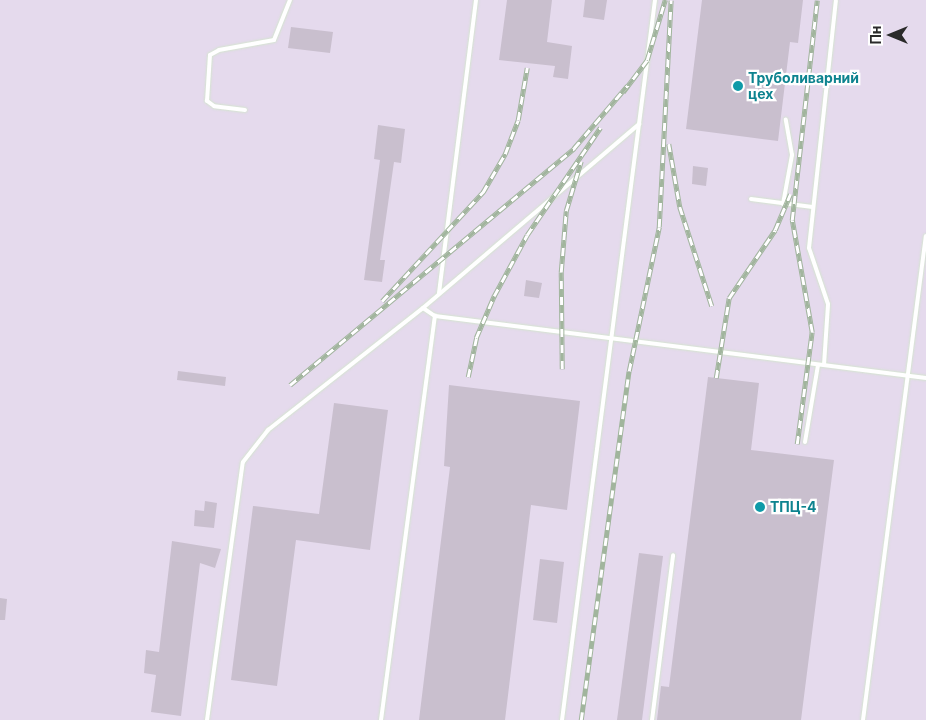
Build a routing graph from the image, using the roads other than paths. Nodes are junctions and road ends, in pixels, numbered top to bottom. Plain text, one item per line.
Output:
1 (290, 0) edge
2 (476, 0) edge
3 (655, 0) edge
4 (836, 0) edge
5 (245, 110) dead end
6 (786, 120) dead end
7 (639, 124) junction
8 (751, 199) dead end
9 (783, 204) junction
10 (812, 207) junction
11 (926, 236) edge
12 (439, 293) junction
13 (423, 308) junction
14 (435, 316) junction
15 (611, 337) junction
16 (818, 364) junction
17 (824, 365) junction
18 (909, 376) junction
19 (926, 378) edge
20 (806, 442) dead end
21 (674, 555) dead end
22 (207, 720) edge
23 (381, 720) edge
24 (562, 720) edge
25 (652, 720) edge
26 (863, 720) edge

1 - 5 lane
2 - 12 lane
3 - 7 lane
4 - 10 lane
6 - 9 lane
7 - 12 lane
7 - 15 lane
8 - 9 lane
9 - 10 lane
10 - 17 lane
11 - 18 lane
12 - 13 lane
13 - 14 lane
13 - 22 lane
14 - 15 lane
14 - 23 lane
15 - 16 lane
15 - 24 lane
16 - 17 lane
16 - 20 lane
17 - 18 lane
18 - 19 lane
18 - 26 lane
21 - 25 lane

